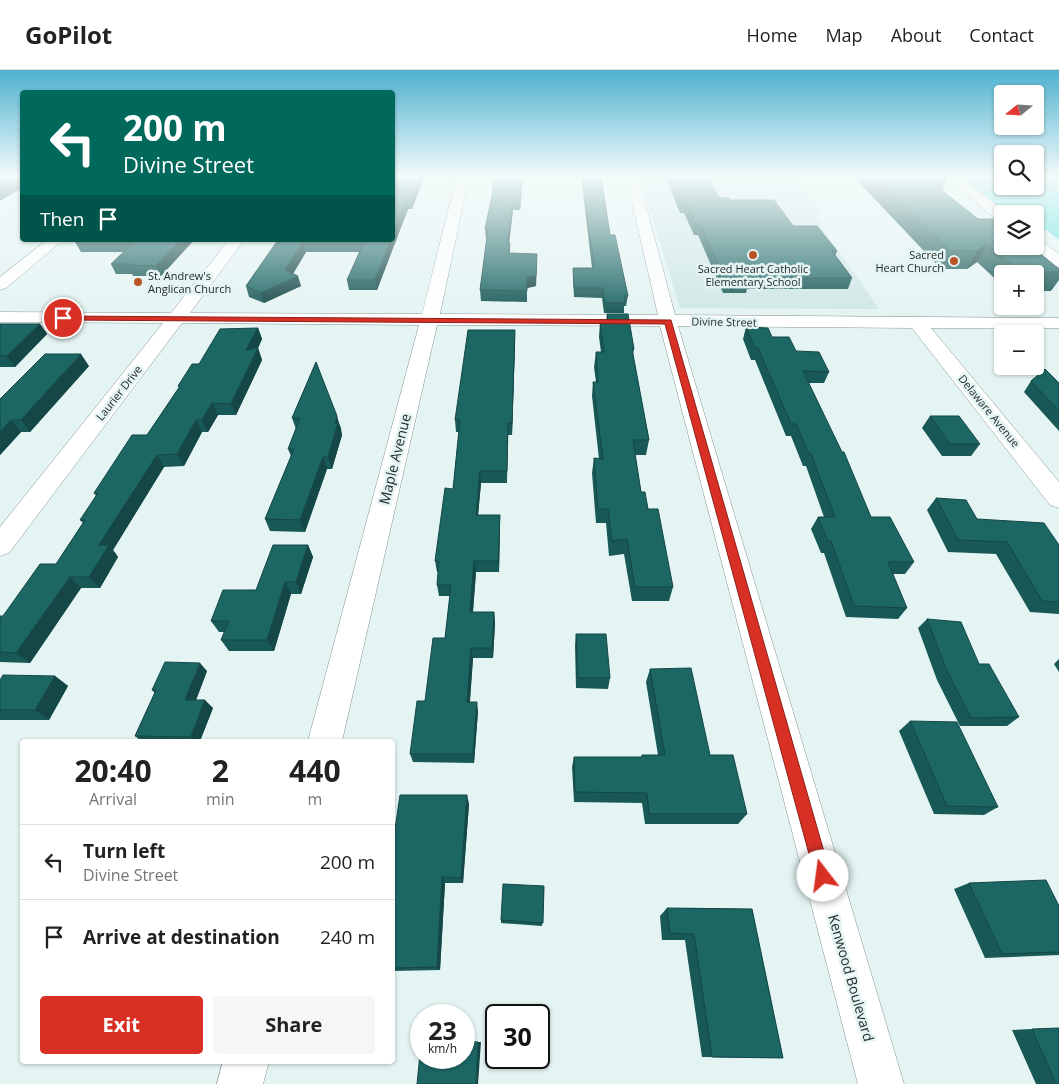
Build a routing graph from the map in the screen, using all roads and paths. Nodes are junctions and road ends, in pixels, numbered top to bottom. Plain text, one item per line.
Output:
1 (452, 223) edge
2 (644, 223) edge
3 (54, 242) edge
4 (235, 242) edge
5 (1044, 250) edge
6 (1059, 262) edge
7 (0, 285) edge
8 (0, 317) edge
9 (176, 318) junction
10 (430, 320) junction
11 (668, 321) junction
12 (1059, 323) edge
13 (919, 324) junction
14 (1059, 498) edge
15 (0, 546) edge
16 (325, 739) edge
17 (245, 1064) edge
18 (240, 1084) edge
19 (881, 1084) edge

1 - 10 street, Maple Avenue
2 - 11 street, Kenwood Boulevard
3 - 7 street
4 - 9 street, Laurier Drive
5 - 6 street
8 - 9 street, Divine Street
9 - 10 street, Divine Street
9 - 15 street, Laurier Drive
10 - 11 street, Divine Street
10 - 16 street, Maple Avenue
11 - 13 street, Divine Street
11 - 19 street, Kenwood Boulevard
12 - 13 street, Divine Street
13 - 14 street, Delaware Avenue
17 - 18 street

